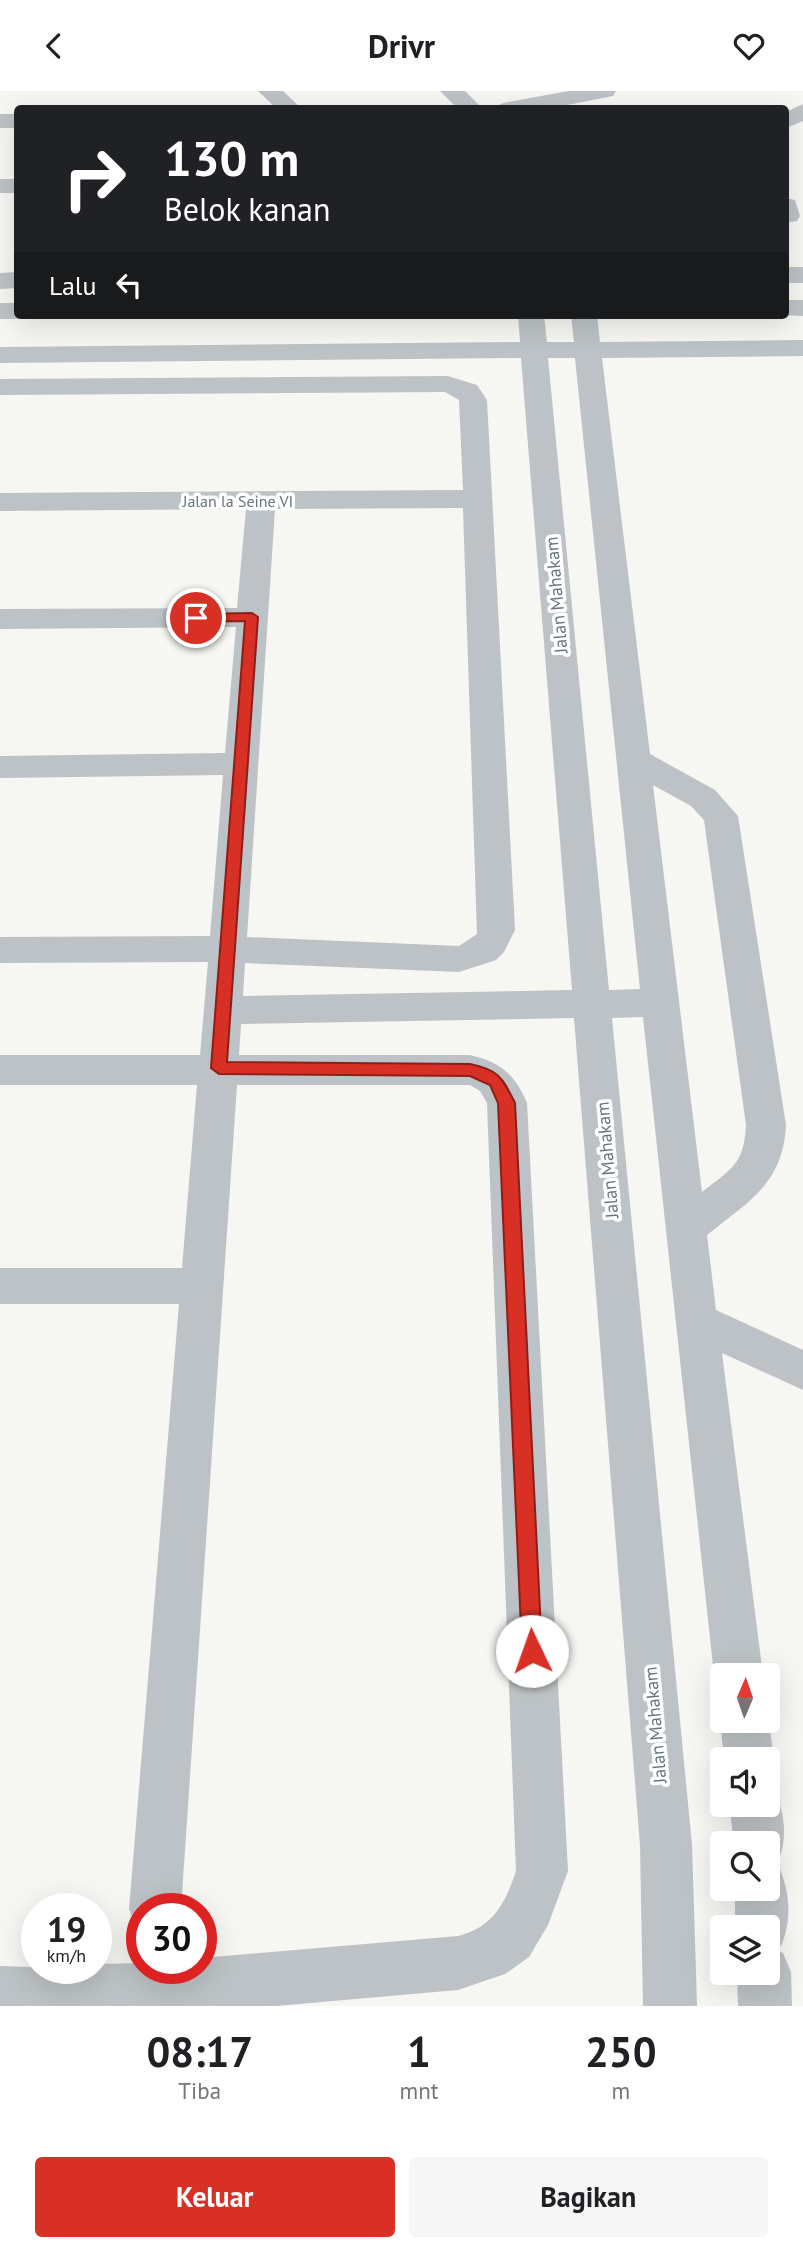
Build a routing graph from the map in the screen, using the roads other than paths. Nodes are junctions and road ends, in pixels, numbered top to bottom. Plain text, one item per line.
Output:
1 (269, 91) edge
2 (451, 91) edge
3 (605, 91) edge
4 (286, 105) edge
5 (467, 105) edge
6 (530, 105) edge
7 (533, 333) edge
8 (585, 333) edge
9 (803, 348) edge
10 (0, 355) edge
11 (0, 387) edge
12 (477, 499) junction
13 (261, 501) junction
14 (0, 502) edge
15 (252, 617) junction
16 (0, 619) edge
17 (633, 759) junction
18 (241, 764) junction
19 (0, 767) edge
20 (227, 949) junction
21 (0, 950) edge
22 (660, 1003) junction
23 (593, 1004) junction
24 (222, 1010) junction
25 (219, 1068) junction
26 (0, 1070) edge
27 (686, 1230) junction
28 (0, 1286) edge
29 (202, 1286) junction
30 (696, 1321) junction
31 (803, 1371) edge
32 (738, 1663) edge
33 (156, 1893) edge
34 (217, 1976) edge
35 (126, 1981) edge
36 (764, 1985) edge
37 (0, 1993) edge
38 (670, 2006) edge
39 (765, 2006) edge

1 - 4 street
2 - 5 street
3 - 6 street
7 - 8 street
7 - 10 street
7 - 23 street, Jalan Mahakam
8 - 9 street
8 - 17 street
11 - 12 street
12 - 13 street, Jalan la Seine VI
12 - 20 street
13 - 14 street, Jalan la Seine VI
13 - 15 street
15 - 16 street
15 - 18 street
17 - 22 street
17 - 27 street
18 - 19 street
18 - 20 street
20 - 21 street
20 - 24 street
22 - 23 street
22 - 27 street
23 - 24 street
23 - 38 street, Jalan Mahakam
24 - 25 street
25 - 26 street
25 - 29 street
25 - 34 street
27 - 30 street
28 - 29 street
29 - 33 street
30 - 31 street
30 - 32 street
35 - 37 street
36 - 39 street

